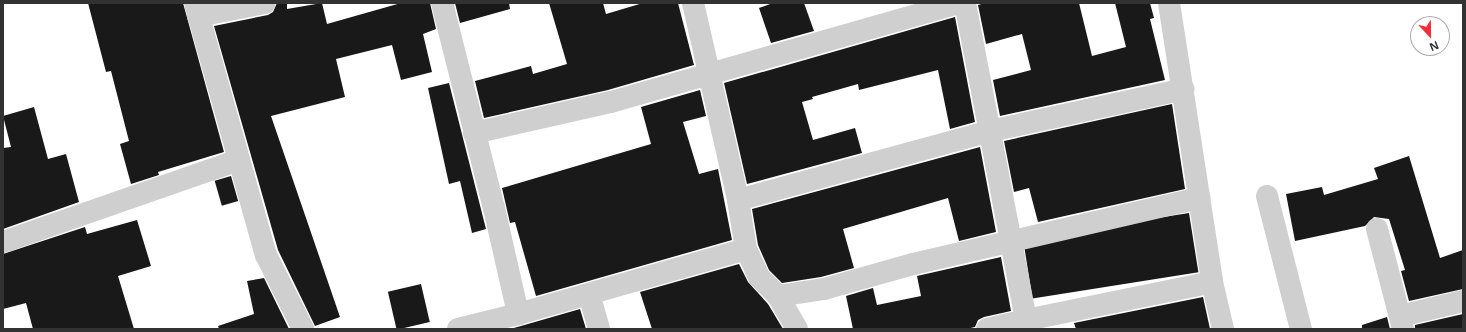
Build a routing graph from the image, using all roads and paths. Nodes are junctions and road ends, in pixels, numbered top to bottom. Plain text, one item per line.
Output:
1 (265, 3) edge
2 (442, 3) edge
3 (693, 3) edge
4 (959, 3) edge
5 (965, 3) edge
6 (1169, 3) edge
7 (196, 10) edge
8 (708, 74) junction
9 (1184, 89) junction
10 (990, 131) junction
11 (474, 133) junction
12 (239, 160) junction
13 (1267, 196) dead end
14 (1200, 198) junction
15 (738, 200) junction
16 (1376, 229) dead end
17 (3, 242) edge
18 (1012, 242) junction
19 (746, 249) junction
20 (1212, 282) junction
21 (589, 294) junction
22 (778, 296) junction
23 (1463, 301) edge
24 (518, 314) junction
25 (1026, 320) junction
26 (1401, 323) edge
27 (303, 329) edge
28 (458, 329) edge
29 (599, 329) edge
30 (797, 329) edge
31 (987, 329) edge
32 (1223, 329) edge
33 (1301, 329) edge

1 - 7 street
2 - 11 street
3 - 8 street
4 - 8 street
5 - 10 street
6 - 9 street
7 - 12 street
8 - 11 street
8 - 15 street
9 - 10 street
9 - 14 street
10 - 15 street
10 - 18 street
11 - 24 street
12 - 17 street
12 - 27 street
13 - 33 street
14 - 18 street
14 - 20 street
15 - 19 street
16 - 26 street
18 - 22 street
18 - 25 street
19 - 21 street
19 - 22 street
20 - 25 street
20 - 32 street
21 - 24 street
21 - 29 street
22 - 30 street
23 - 26 street
24 - 28 street
25 - 31 street

